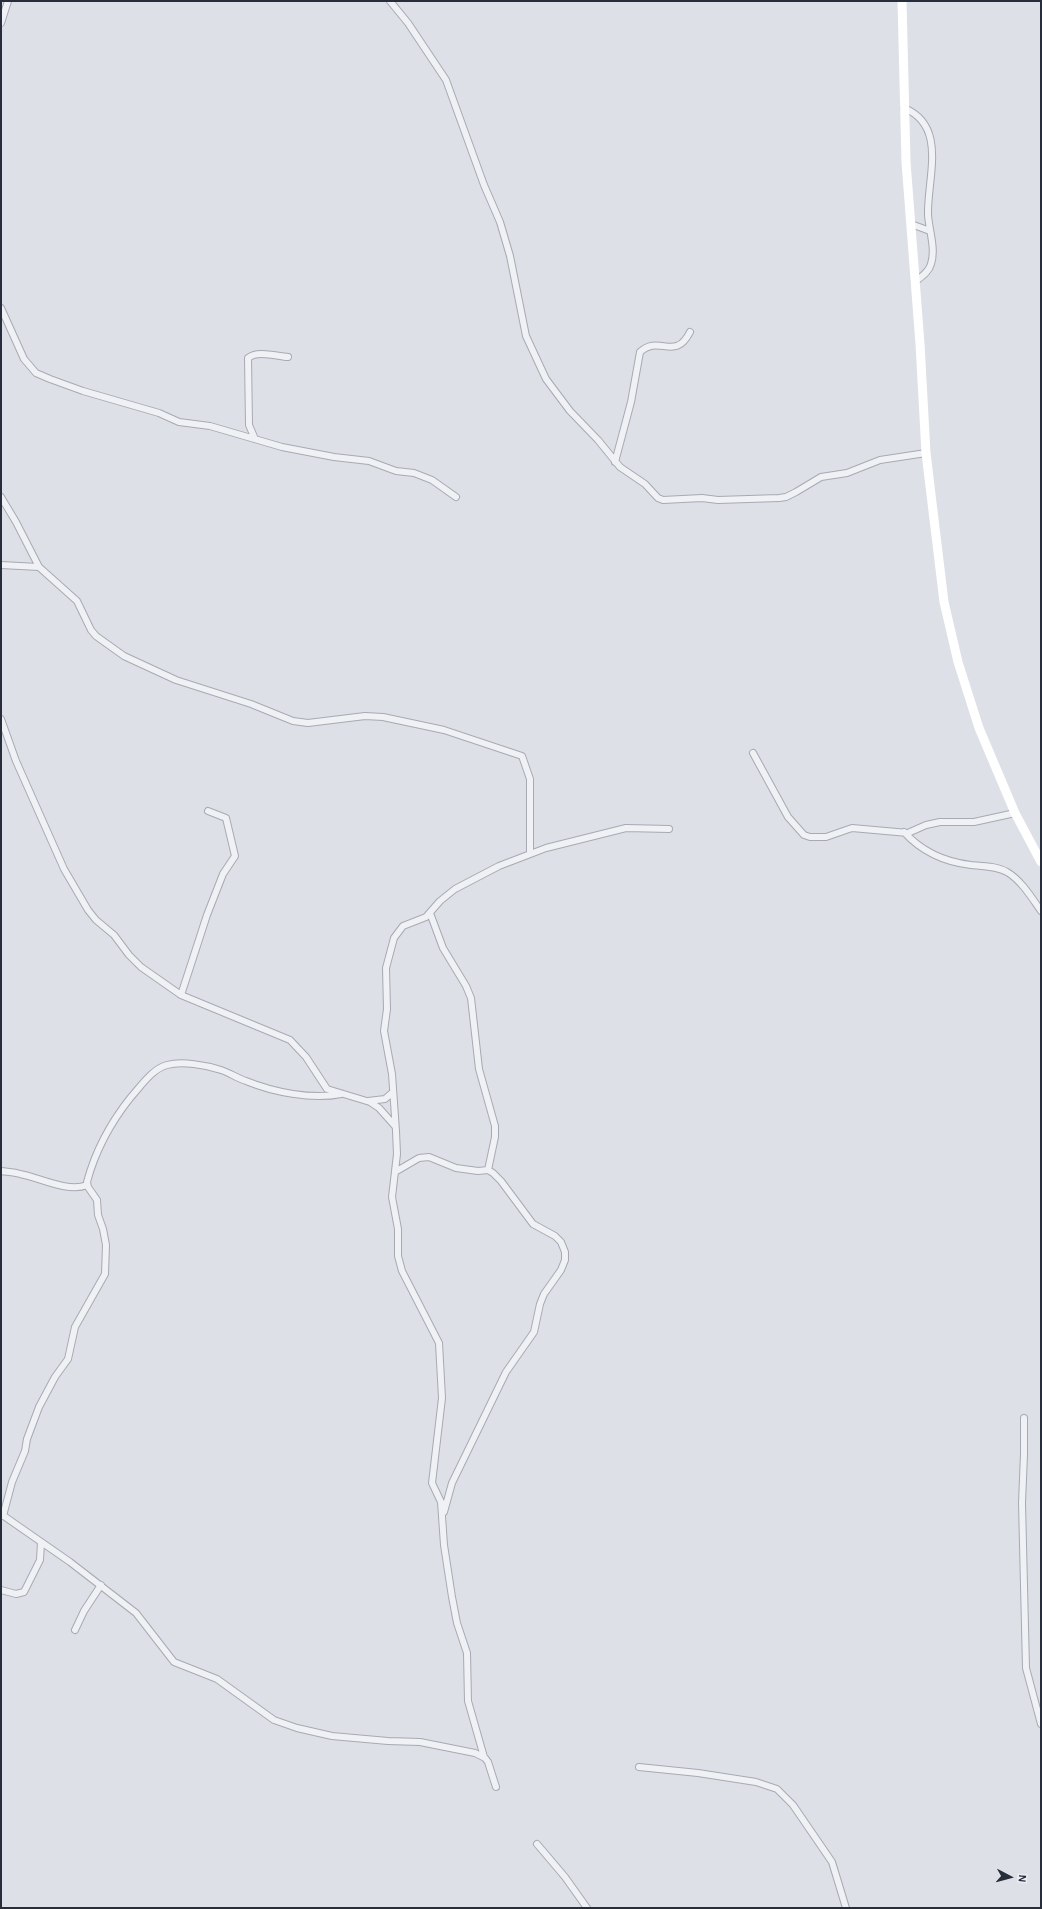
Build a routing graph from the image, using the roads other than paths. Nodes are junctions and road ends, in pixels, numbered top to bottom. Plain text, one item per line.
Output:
1 (8, 1) edge
2 (390, 1) edge
3 (902, 1) edge
4 (1, 23) edge
5 (904, 108) junction
6 (911, 224) junction
7 (930, 231) junction
8 (915, 282) junction
9 (1, 308) edge
10 (690, 332) dead end
11 (288, 357) dead end
12 (255, 439) junction
13 (926, 453) junction
14 (615, 462) junction
15 (1, 497) edge
16 (456, 497) dead end
17 (1, 564) edge
18 (39, 567) junction
19 (1, 719) edge
20 (753, 753) dead end
21 (208, 811) dead end
22 (1015, 813) junction
23 (669, 829) dead end
24 (904, 832) junction
25 (530, 854) junction
26 (1041, 862) edge
27 (1041, 911) edge
28 (430, 914) junction
29 (181, 995) junction
30 (393, 1092) junction
31 (341, 1094) junction
32 (368, 1101) junction
33 (395, 1126) junction
34 (488, 1170) junction
35 (1, 1171) edge
36 (395, 1172) junction
37 (87, 1186) junction
38 (1024, 1418) dead end
39 (443, 1514) junction
40 (2, 1515) edge
41 (41, 1542) junction
42 (101, 1585) junction
43 (1, 1590) edge
44 (75, 1630) dead end
45 (1041, 1724) edge
46 (484, 1757) junction
47 (639, 1767) dead end
48 (496, 1786) dead end
49 (537, 1844) dead end
50 (587, 1908) edge
51 (846, 1908) edge

1 - 4 street
2 - 14 street
3 - 5 main road
5 - 6 main road
5 - 7 street
6 - 7 street
6 - 8 main road
7 - 8 street
8 - 13 main road
9 - 12 street
10 - 14 street
11 - 12 street
12 - 16 street
13 - 14 street
13 - 22 main road
15 - 18 street
17 - 18 street
18 - 25 street
19 - 29 street
20 - 24 street
21 - 29 street
22 - 24 street
22 - 26 main road
23 - 25 street
24 - 27 street
25 - 28 street
28 - 30 street
28 - 34 street
29 - 31 street
30 - 32 street
30 - 33 street
31 - 32 street
31 - 37 street
32 - 33 street
33 - 36 street
34 - 36 street
34 - 39 street
35 - 37 street
36 - 39 street
37 - 40 street
38 - 45 street
39 - 46 street
40 - 41 street
41 - 42 street
41 - 43 street
42 - 44 street
42 - 46 street
46 - 48 street
47 - 51 street
49 - 50 street

